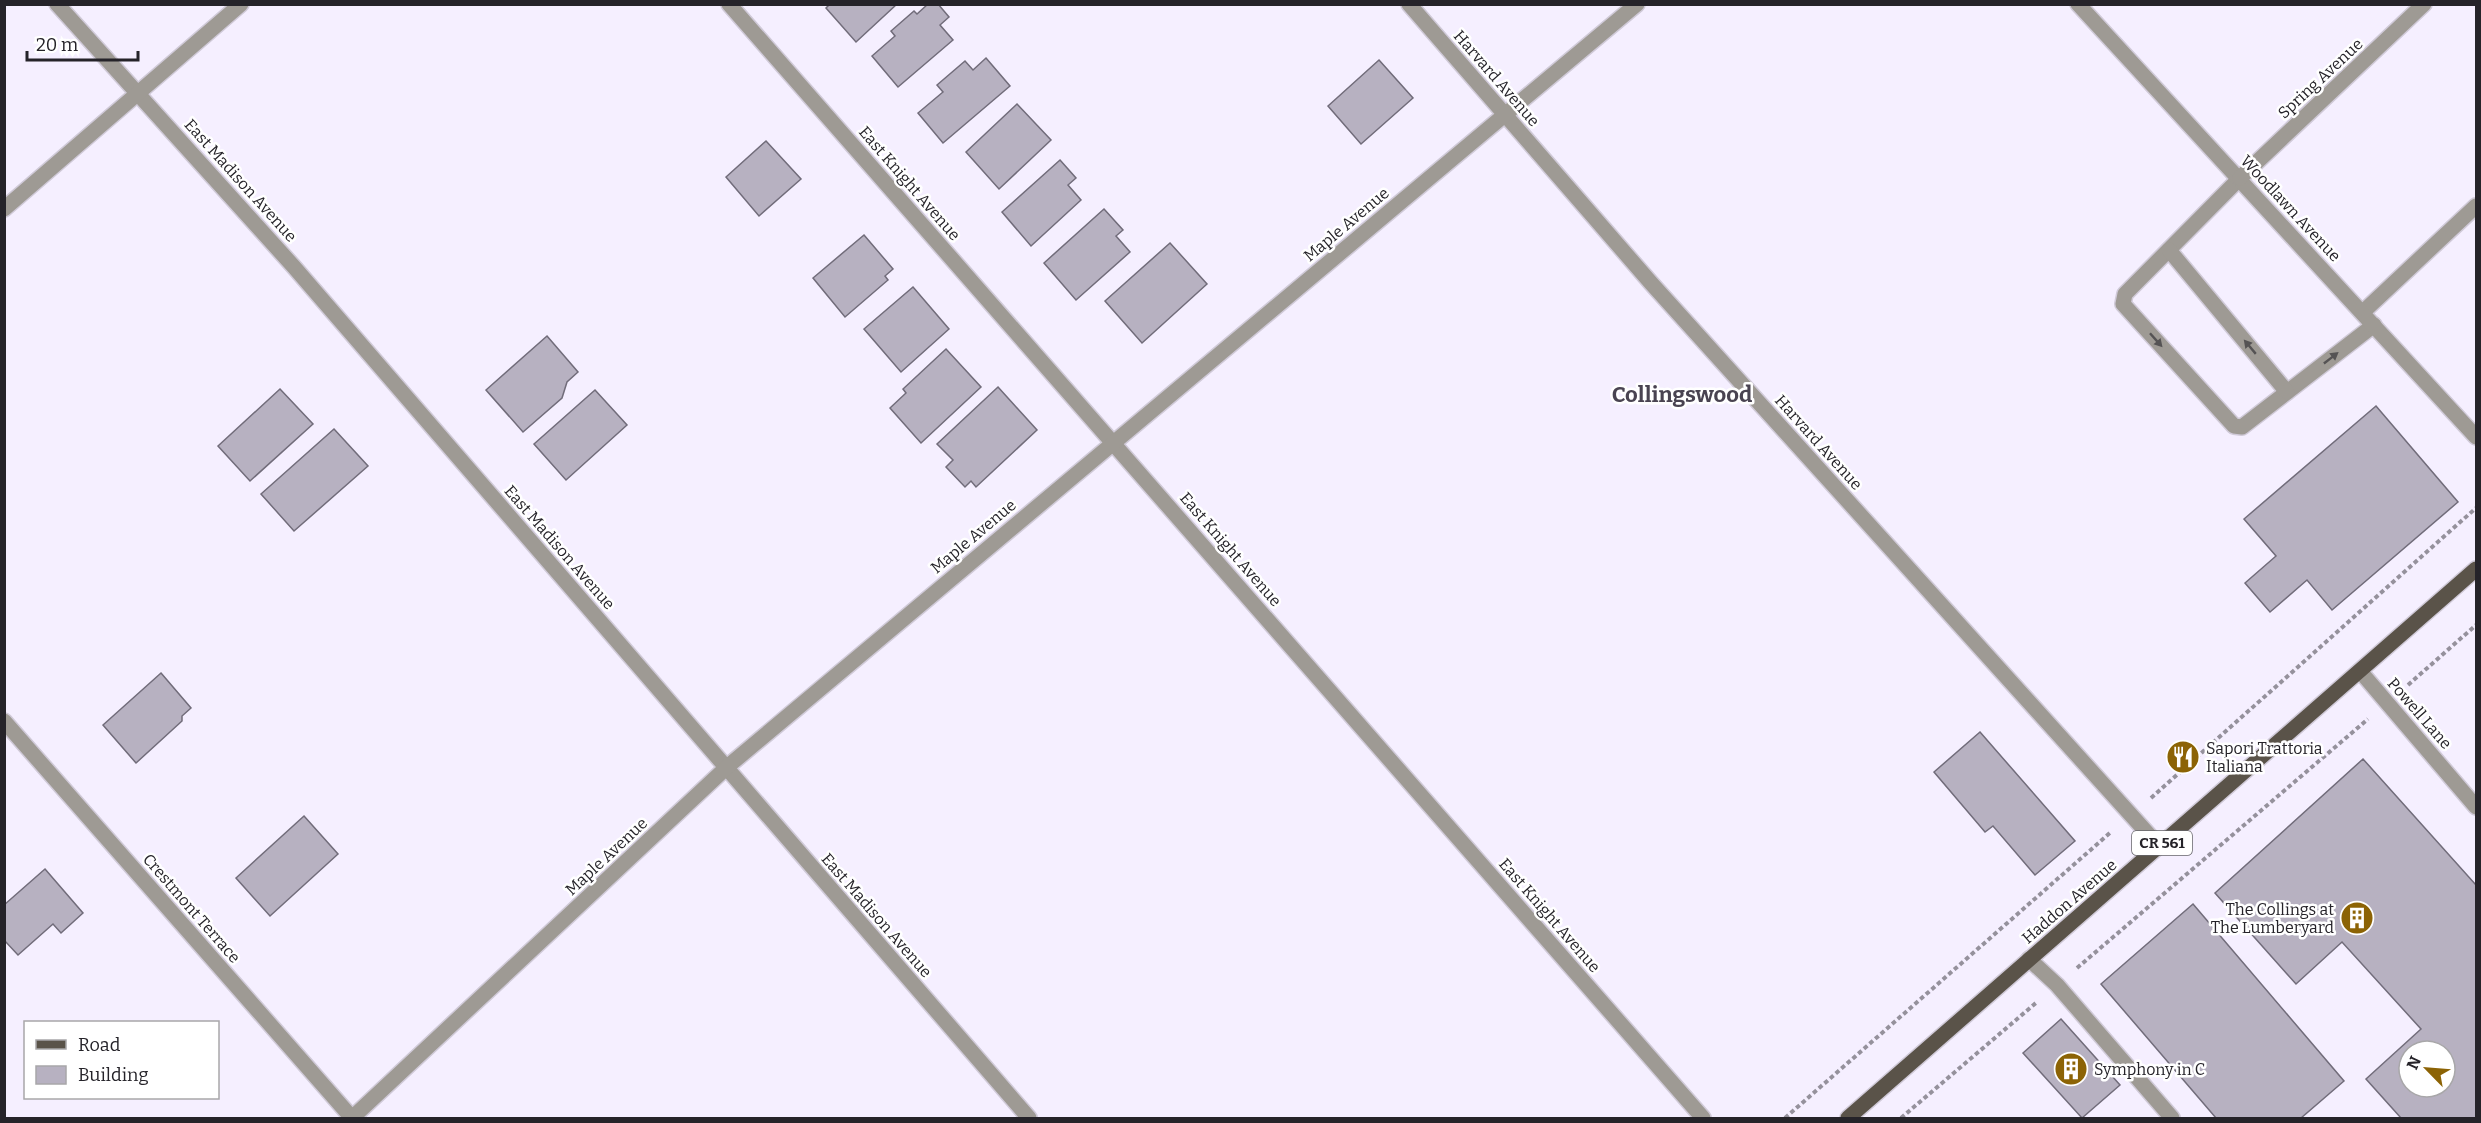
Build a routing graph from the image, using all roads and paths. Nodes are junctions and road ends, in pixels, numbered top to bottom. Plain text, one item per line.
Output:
1 (57, 4) edge
2 (241, 4) edge
3 (729, 4) edge
4 (1409, 4) edge
5 (1637, 4) edge
6 (2078, 4) edge
7 (2424, 4) edge
8 (139, 92) junction
9 (1505, 115) junction
10 (2240, 178) junction
11 (2476, 206) edge
12 (4, 209) edge
13 (2169, 250) junction
14 (2362, 312) junction
15 (2374, 325) junction
16 (2287, 392) junction
17 (2476, 437) edge
18 (1113, 441) junction
19 (2476, 508) edge
20 (2476, 569) edge
21 (2476, 625) edge
22 (2360, 671) junction
23 (2387, 703) junction
24 (4, 722) edge
25 (727, 767) junction
26 (2476, 807) edge
27 (2131, 815) junction
28 (2159, 846) junction
29 (2029, 959) junction
30 (2057, 985) junction
31 (1852, 1117) edge
32 (352, 1119) edge
33 (1029, 1119) edge
34 (1703, 1119) edge
35 (1785, 1119) edge
36 (1901, 1119) edge
37 (2172, 1119) edge

1 - 8 street, East Madison Avenue
2 - 8 street
3 - 18 street, East Knight Avenue
4 - 9 street, Harvard Avenue
5 - 9 street, Maple Avenue
6 - 10 street, Woodlawn Avenue
7 - 10 street, Spring Avenue
8 - 12 street
8 - 25 street, East Madison Avenue
9 - 18 street, Maple Avenue
9 - 27 street, Harvard Avenue
10 - 13 street, Spring Avenue
10 - 14 street, Woodlawn Avenue
11 - 14 street
16 -> 13 street
13 -> 16 street, Spring Avenue
14 - 15 street, Woodlawn Avenue
16 -> 15 street
15 - 17 street, Woodlawn Avenue
18 - 25 street, Maple Avenue
18 - 34 street, East Knight Avenue
19 - 27 path
20 - 22 main road, Haddon Avenue / CR 561
21 - 23 path
22 - 23 street, Powell Lane
22 - 28 main road, Haddon Avenue / CR 561
23 - 26 street, Powell Lane
23 - 30 path
24 - 32 street, Crestmont Terrace
25 - 32 street, Maple Avenue
25 - 33 street, East Madison Avenue
27 - 28 street, Harvard Avenue
27 - 35 path
28 - 29 main road, Haddon Avenue / CR 561
29 - 30 street
29 - 31 main road, Haddon Avenue / CR 561
30 - 36 path
30 - 37 street

